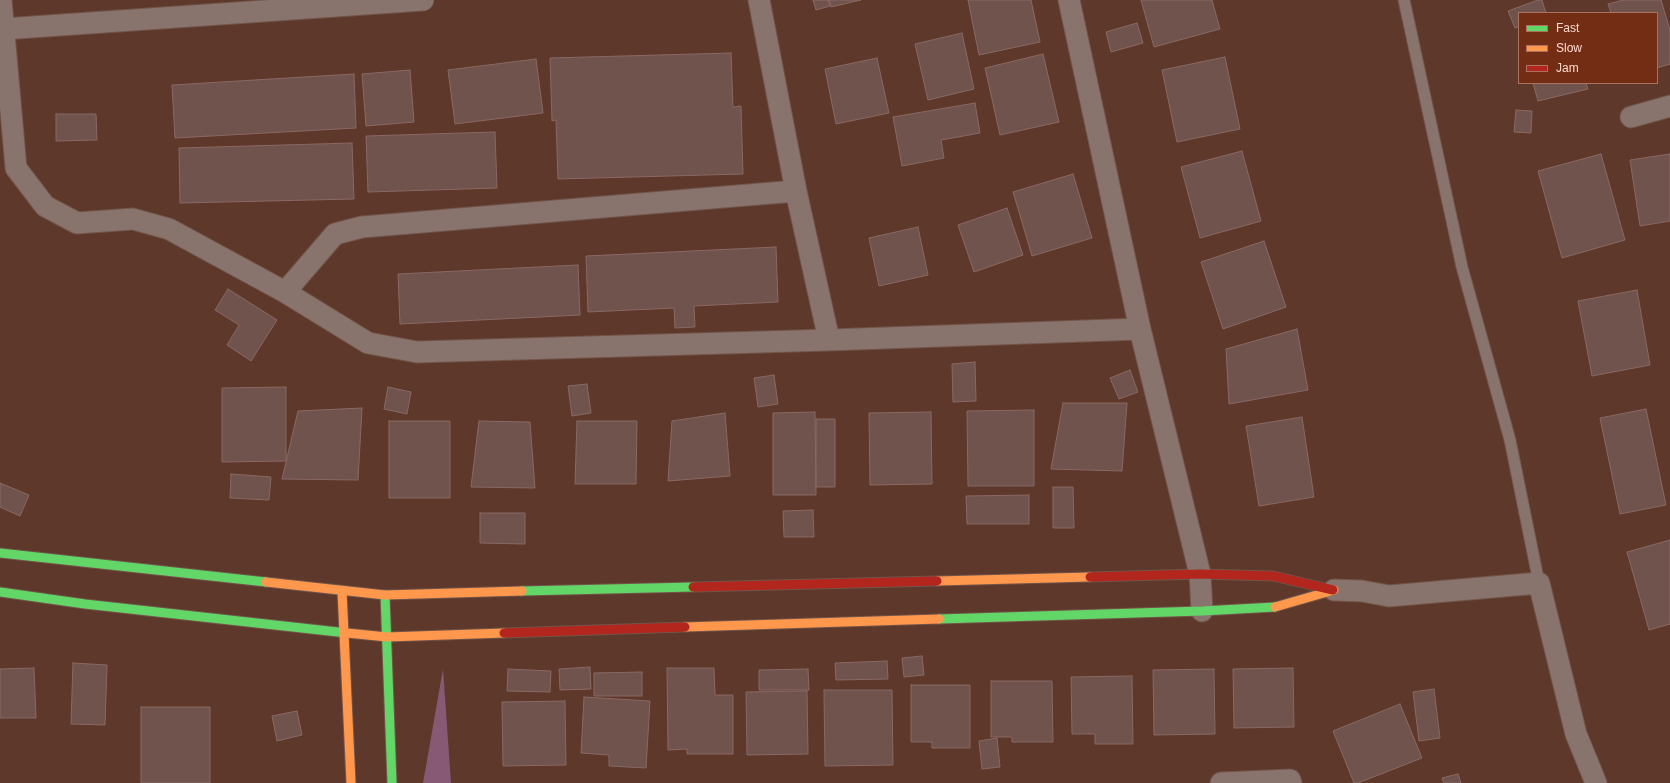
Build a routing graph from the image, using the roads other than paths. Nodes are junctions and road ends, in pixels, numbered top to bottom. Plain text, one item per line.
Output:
1 (1, 0) edge
2 (423, 0) edge
3 (759, 0) edge
4 (1069, 0) edge
5 (1404, 0) edge
6 (393, 1) edge
7 (4, 29) junction
8 (1670, 106) edge
9 (1631, 117) dead end
10 (796, 192) junction
11 (285, 292) junction
12 (1140, 329) junction
13 (829, 340) junction
14 (0, 553) edge
15 (1200, 574) junction
16 (1539, 583) junction
17 (1334, 590) junction
18 (342, 591) junction
19 (0, 592) edge
20 (385, 595) junction
21 (1202, 611) junction
22 (343, 634) junction
23 (387, 637) junction
24 (351, 783) edge
25 (392, 783) edge
26 (1221, 783) edge
27 (1291, 783) edge
28 (1596, 783) edge

1 - 7 street
2 - 6 street
3 - 10 street
4 - 12 street
5 - 16 lane
6 - 7 street
7 - 11 street
8 - 9 street
10 - 11 street
10 - 13 street
11 - 13 street
12 - 13 street
12 - 15 street
14 - 18 street
15 - 17 street
15 - 20 street
15 - 21 street
16 - 17 street
16 - 28 street
17 - 21 street
18 - 20 street
18 - 22 street
19 - 22 street
20 - 23 street
21 - 23 street
22 - 23 street
22 - 24 street
23 - 25 street
26 - 27 street

